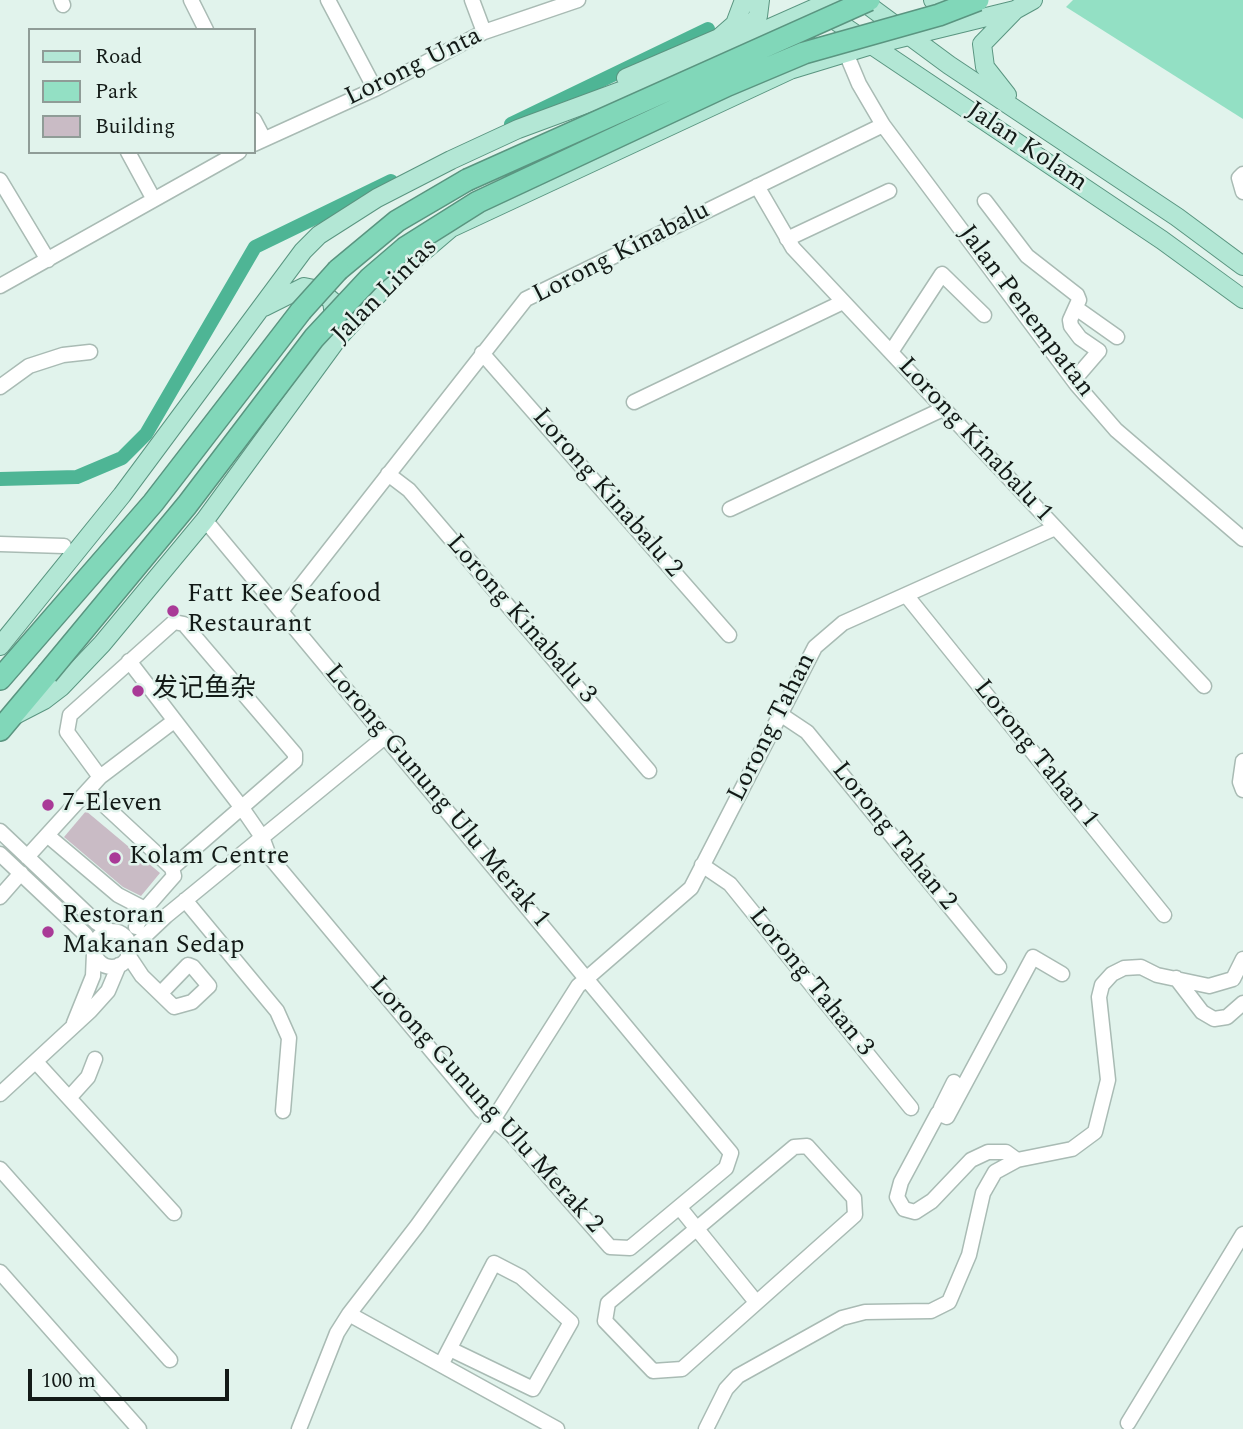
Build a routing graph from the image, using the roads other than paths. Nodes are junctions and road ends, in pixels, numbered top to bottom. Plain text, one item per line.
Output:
1 (191, 0) edge
2 (328, 0) edge
3 (471, 0) edge
4 (578, 0) edge
5 (744, 0) edge
6 (760, 0) edge
7 (833, 0) edge
8 (861, 0) edge
9 (869, 0) edge
10 (933, 0) edge
11 (1033, 0) edge
12 (811, 3) edge
13 (984, 7) edge
14 (1015, 10) junction
15 (205, 28) edge
16 (484, 32) junction
17 (910, 36) junction
18 (741, 41) junction
19 (872, 45) junction
20 (846, 53) junction
21 (964, 74) junction
22 (375, 89) junction
23 (982, 119) junction
24 (1032, 119) junction
25 (883, 125) junction
26 (518, 130) junction
27 (259, 141) edge
28 (129, 154) edge
29 (235, 154) edge
30 (1243, 174) edge
31 (0, 180) edge
32 (757, 186) junction
33 (889, 191) dead end
34 (1243, 192) edge
35 (153, 198) junction
36 (985, 201) dead end
37 (787, 239) junction
38 (48, 260) junction
39 (1243, 266) edge
40 (0, 286) edge
41 (1243, 299) edge
42 (843, 302) junction
43 (261, 308) junction
44 (1076, 308) junction
45 (984, 315) dead end
46 (1117, 337) dead end
47 (90, 352) dead end
48 (891, 352) junction
49 (482, 353) junction
50 (317, 369) junction
51 (1074, 380) junction
52 (0, 387) edge
53 (634, 402) dead end
54 (943, 409) junction
55 (388, 474) junction
56 (730, 509) dead end
57 (205, 520) junction
58 (1055, 528) junction
59 (1243, 539) edge
60 (0, 544) edge
61 (64, 545) dead end
62 (906, 595) junction
63 (282, 610) junction
64 (729, 635) dead end
65 (0, 646) edge
66 (129, 661) junction
67 (0, 679) edge
68 (1204, 686) dead end
69 (780, 714) junction
70 (174, 721) junction
71 (5, 724) edge
72 (386, 736) junction
73 (1243, 761) edge
74 (649, 771) dead end
75 (100, 778) junction
76 (88, 790) junction
77 (1243, 790) edge
78 (242, 808) junction
79 (0, 831) edge
80 (47, 835) junction
81 (262, 837) junction
82 (0, 854) edge
83 (27, 857) junction
84 (702, 865) junction
85 (172, 868) junction
86 (20, 873) junction
87 (3, 889) edge
88 (185, 900) junction
89 (145, 909) junction
90 (1164, 915) dead end
91 (166, 916) junction
92 (135, 927) junction
93 (115, 932) junction
94 (94, 950) junction
95 (126, 957) junction
96 (1243, 959) edge
97 (999, 967) dead end
98 (1062, 974) dead end
99 (1176, 978) junction
100 (586, 979) junction
101 (161, 993) dead end
102 (1243, 1003) edge
103 (72, 1028) junction
104 (94, 1059) dead end
105 (36, 1062) junction
106 (954, 1082) dead end
107 (0, 1094) edge
108 (69, 1098) junction
109 (911, 1108) dead end
110 (283, 1111) dead end
111 (939, 1113) junction
112 (493, 1120) junction
113 (732, 1153) joint
114 (1017, 1160) junction
115 (0, 1169) edge
116 (680, 1208) junction
117 (174, 1213) dead end
118 (697, 1229) junction
119 (1243, 1234) edge
120 (0, 1272) edge
121 (756, 1302) junction
122 (349, 1314) junction
123 (450, 1349) junction
124 (170, 1360) dead end
125 (441, 1365) junction
126 (1128, 1423) dead end
127 (139, 1429) edge
128 (299, 1429) edge
129 (557, 1429) edge
130 (706, 1429) edge

1 - 15 street
2 - 22 street
3 - 16 street
4 - 16 street, Lorong Unta
5 - 26 main road
6 - 18 main road
7 - 12 main road
8 - 17 main road, Jalan Kolam
9 - 67 highway, Jalan Lintas, bridge
10 - 13 main road
11 - 14 main road
12 - 18 main road
12 - 19 main road, Jalan Kolam
13 - 14 main road, Jalan Lintas
13 - 17 main road, Jalan Lintas
13 - 71 highway, Jalan Lintas, bridge
14 - 24 main road
16 - 22 street, Lorong Unta
17 - 19 main road, Jalan Lintas
17 - 21 main road, Jalan Kolam
18 - 26 main road
19 - 20 main road, Jalan Lintas
19 - 23 main road, Jalan Kolam
20 - 25 street, Jalan Penempatan
20 - 50 main road, Jalan Lintas
21 - 23 main road
21 - 24 main road, Jalan Kolam
22 - 27 street, Lorong Unta
23 - 41 main road, Jalan Kolam
24 - 39 main road, Jalan Kolam
25 - 32 street, Lorong Kinabalu
25 - 51 street, Jalan Penempatan
26 - 43 main road
28 - 35 street
29 - 35 street
30 - 34 street
31 - 38 street
32 - 37 street, Lorong Kinabalu 1
32 - 49 street, Lorong Kinabalu
33 - 37 street
35 - 38 street
36 - 44 street
37 - 42 street, Lorong Kinabalu 1
38 - 40 street
42 - 48 street, Lorong Kinabalu 1
42 - 53 street
43 - 50 main road
43 - 65 main road
44 - 46 street
44 - 51 street
45 - 48 street
47 - 52 street
48 - 54 street, Lorong Kinabalu 1
49 - 55 street, Lorong Kinabalu
49 - 64 street, Lorong Kinabalu 2
50 - 57 main road, Jalan Lintas
51 - 59 street, Jalan Penempatan
54 - 56 street
54 - 58 street, Lorong Kinabalu 1
55 - 63 street, Lorong Kinabalu
55 - 74 street, Lorong Kinabalu 3
57 - 63 street, Lorong Gunung Ulu Merak 1
57 - 71 main road, Jalan Lintas
58 - 62 street, Lorong Tahan
58 - 68 street, Lorong Kinabalu 1
60 - 61 street
62 - 69 street, Lorong Tahan
62 - 90 street, Lorong Tahan 1
63 - 72 street, Lorong Gunung Ulu Merak 1
66 - 70 street, Lorong Gunung Ulu Merak 2
66 - 75 street
66 - 78 street
69 - 84 street, Lorong Tahan
69 - 97 street, Lorong Tahan 2
70 - 75 street
70 - 78 street, Lorong Gunung Ulu Merak 2
72 - 81 street
72 - 100 street, Lorong Gunung Ulu Merak 1
73 - 77 street
75 - 76 street
76 - 80 street
76 - 85 street
78 - 81 street, Lorong Gunung Ulu Merak 2
78 - 85 street
79 - 83 street
80 - 83 street
80 - 89 street
81 - 88 street
81 - 112 street, Lorong Gunung Ulu Merak 2
82 - 86 street
83 - 93 street
84 - 100 street, Lorong Tahan
84 - 109 street, Lorong Tahan 3
85 - 89 street
86 - 87 street
86 - 94 street
88 - 91 street
88 - 110 street
89 - 92 street
91 - 92 street
91 - 95 street
92 - 93 street
93 - 94 street
93 - 95 street
94 - 95 street
94 - 103 street
95 - 101 street
95 - 103 street
96 - 99 street
98 - 111 street
99 - 102 street
99 - 114 street
100 - 112 street, Lorong Tahan
100 - 113 street, Lorong Gunung Ulu Merak 1
103 - 105 street
104 - 108 street
105 - 107 street
105 - 108 street
106 - 111 street
108 - 117 street
111 - 114 street
112 - 116 street, Lorong Gunung Ulu Merak 2
112 - 122 street, Lorong Tahan
113 - 116 street, Lorong Gunung Ulu Merak 2
114 - 130 street
115 - 124 street
116 - 118 street
118 - 121 street
118 - 121 street
118 - 121 street
119 - 126 street
120 - 127 street
122 - 125 street
122 - 128 street, Lorong Tahan
123 - 123 street
123 - 125 street
125 - 129 street

